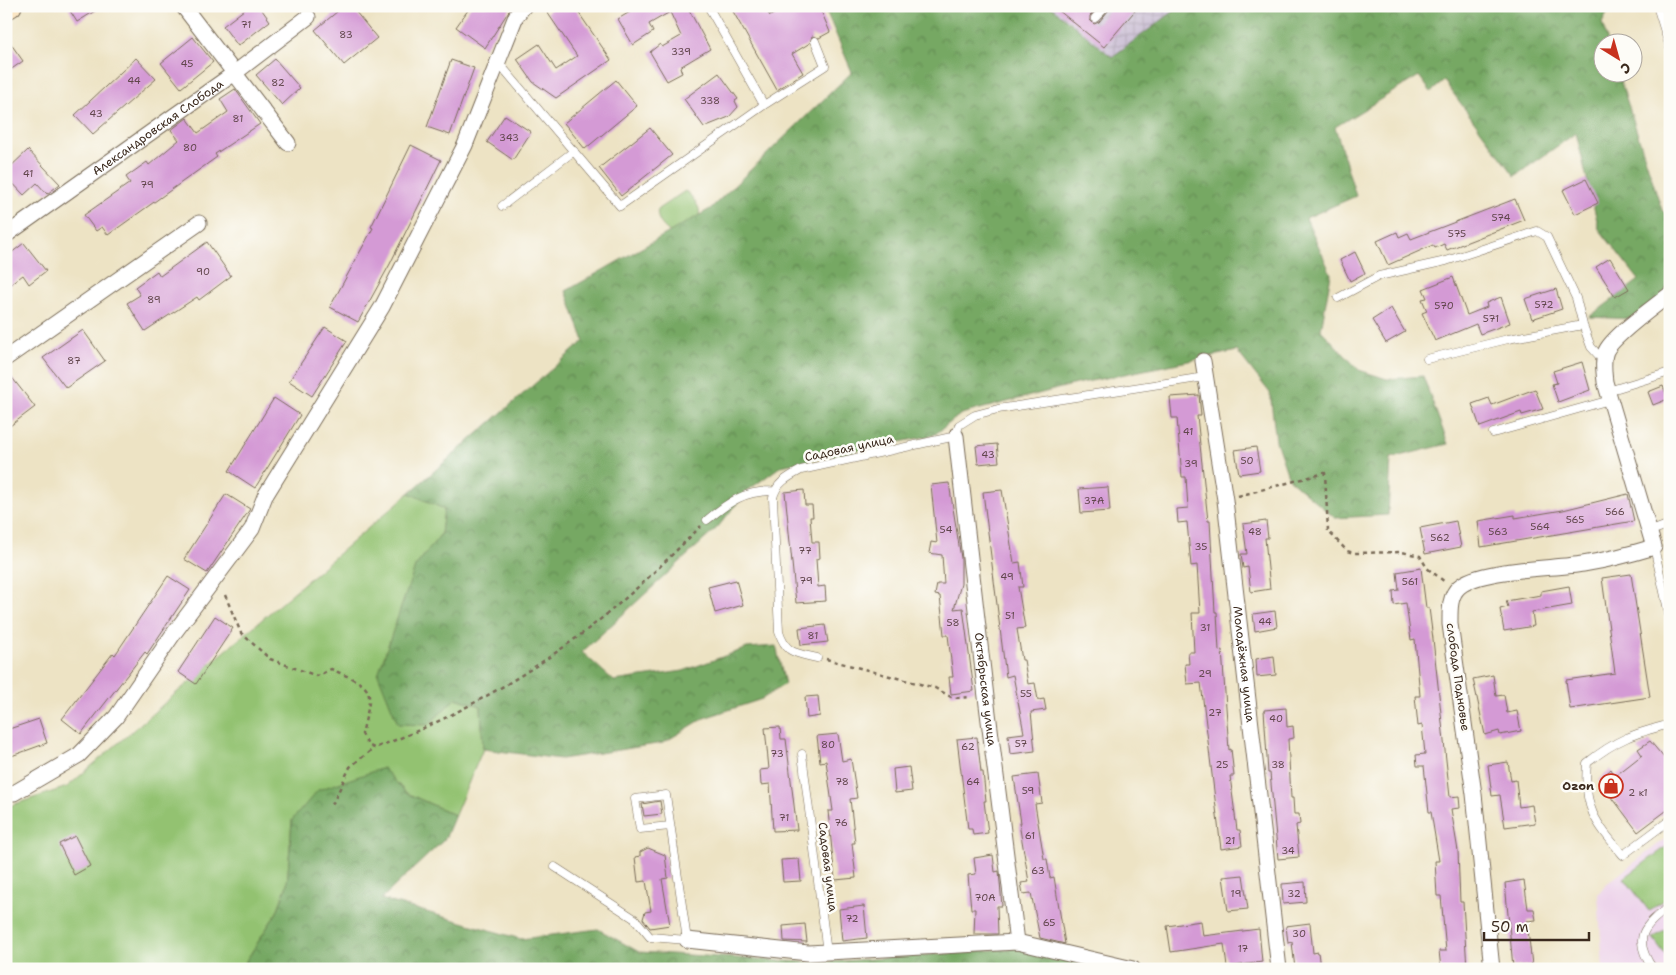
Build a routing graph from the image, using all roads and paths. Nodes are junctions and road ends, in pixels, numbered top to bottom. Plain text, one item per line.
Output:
1 (11, 6) edge
2 (184, 6) edge
3 (524, 6) edge
4 (708, 6) edge
5 (1107, 6) edge
6 (1657, 6) edge
7 (6, 9) edge
8 (308, 17) dead end
9 (1095, 18) dead end
10 (815, 40) dead end
11 (1670, 48) edge
12 (497, 61) junction
13 (236, 72) junction
14 (764, 105) junction
15 (288, 143) dead end
16 (574, 151) junction
17 (502, 206) dead end
18 (200, 222) dead end
19 (6, 235) edge
20 (1670, 294) edge
21 (1338, 298) dead end
22 (1583, 326) junction
23 (6, 358) edge
24 (1427, 359) dead end
25 (1603, 360) junction
26 (1203, 361) dead end
27 (1670, 372) edge
28 (1205, 378) junction
29 (1609, 395) junction
30 (1493, 433) dead end
31 (956, 436) junction
32 (774, 491) junction
33 (1225, 500) junction
34 (707, 520) joint
35 (1670, 524) edge
36 (1651, 531) junction
37 (1654, 547) junction
38 (1457, 589) junction
39 (225, 595) dead end
40 (1670, 619) edge
41 (817, 658) joint
42 (986, 697) junction
43 (1670, 724) edge
44 (374, 748) junction
45 (802, 754) dead end
46 (6, 792) edge
47 (332, 805) dead end
48 (1670, 820) edge
49 (670, 826) junction
50 (554, 867) dead end
51 (1670, 906) edge
52 (687, 940) junction
53 (1018, 942) junction
54 (827, 953) junction
55 (1134, 969) edge
56 (1279, 969) edge
57 (1492, 969) edge
58 (1653, 969) edge

1 - 7 street
2 - 13 street
3 - 12 street
4 - 14 lane
5 - 9 lane
6 - 11 lane
8 - 13 street, Александровская Слобода
10 - 14 lane
12 - 16 lane
12 - 46 street
13 - 15 street
13 - 19 street, Александровская Слобода
14 - 16 lane
16 - 17 lane
18 - 23 street
20 - 25 street
21 - 22 lane
22 - 24 lane
22 - 25 lane
25 - 29 street
26 - 28 street, Молодёжная улица
27 - 29 lane
28 - 31 lane
28 - 33 street, Молодёжная улица
29 - 30 lane
29 - 36 street
31 - 32 lane, Садовая улица
31 - 42 street, Октябрьская улица
32 - 34 lane
32 - 41 lane
33 - 38 path
33 - 56 street, Молодёжная улица
34 - 44 path
35 - 36 lane
36 - 37 street
37 - 38 street
37 - 40 lane
38 - 57 street, слобода Подновье
39 - 44 path
41 - 42 path
42 - 53 street, Октябрьская улица
43 - 48 lane
44 - 47 path
45 - 54 lane, Садовая улица
49 - 49 lane
49 - 52 lane
50 - 52 lane
51 - 58 lane
52 - 54 street
53 - 54 street
53 - 55 street

